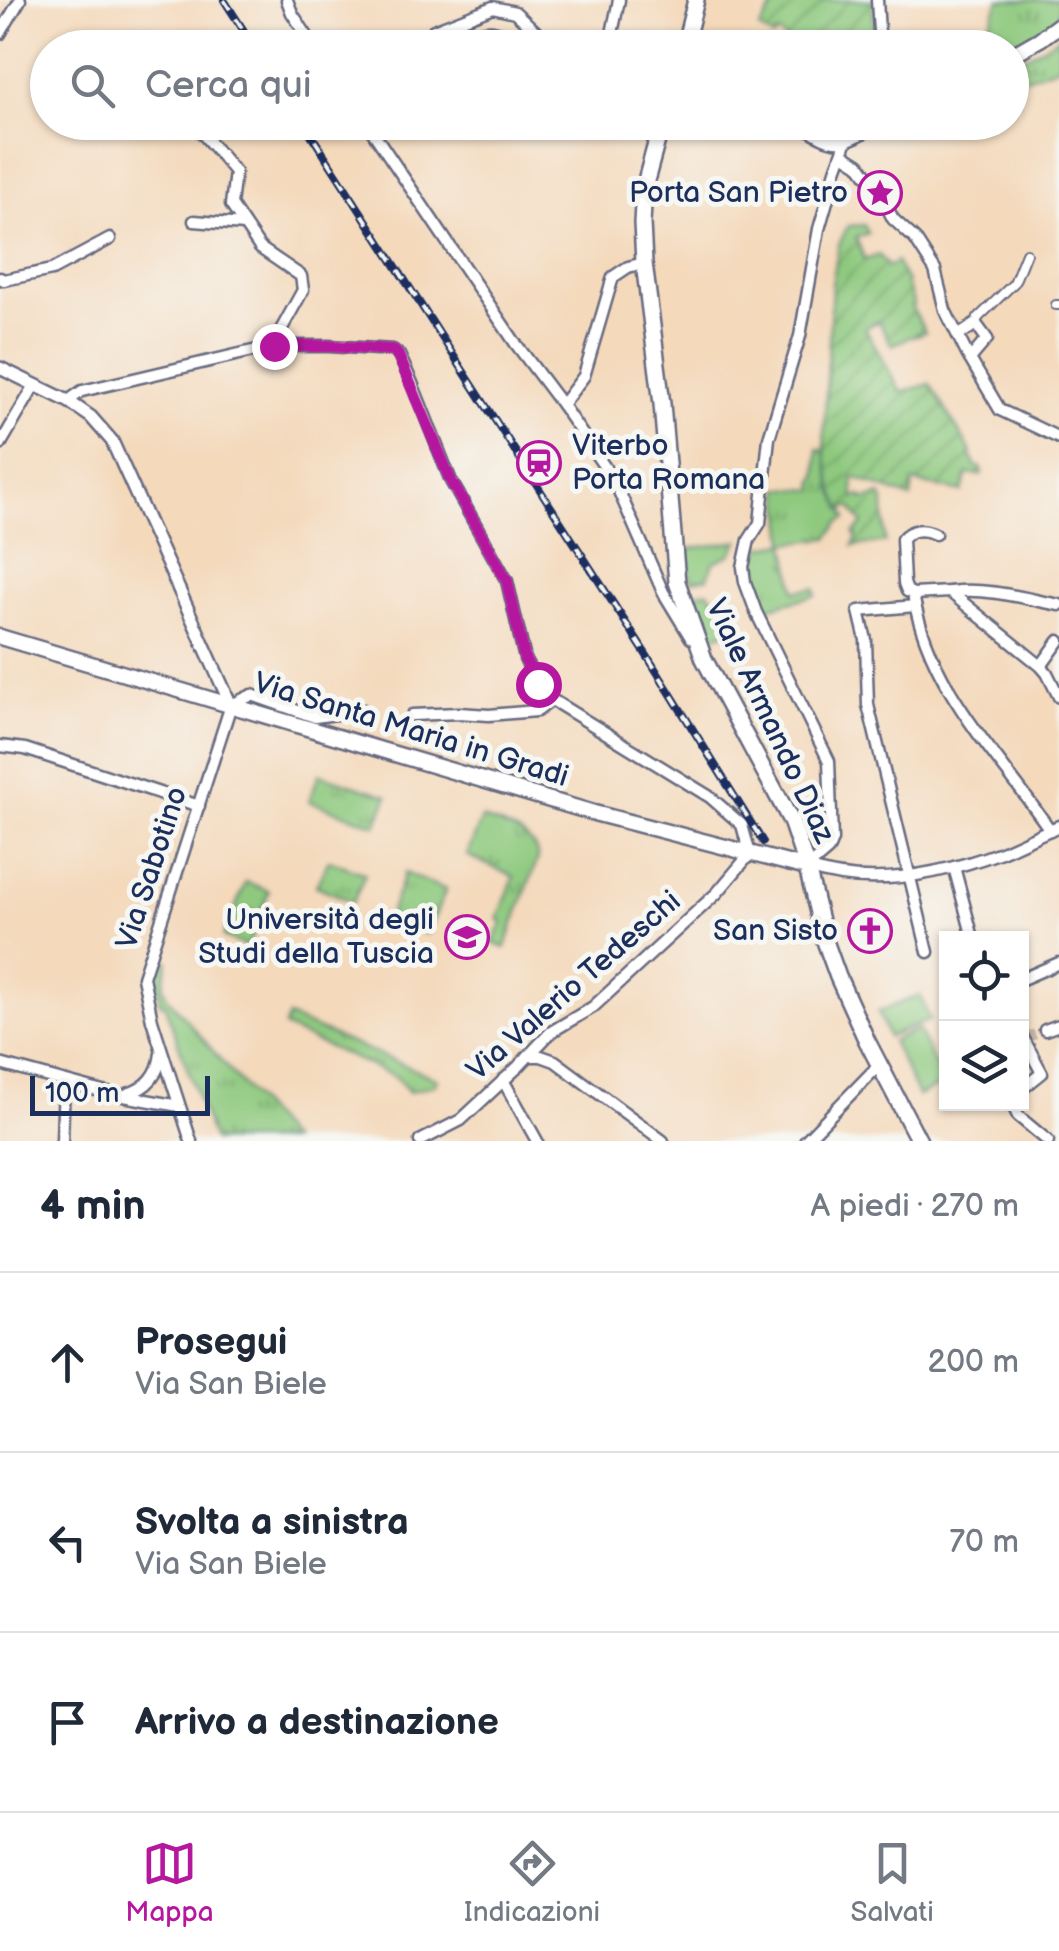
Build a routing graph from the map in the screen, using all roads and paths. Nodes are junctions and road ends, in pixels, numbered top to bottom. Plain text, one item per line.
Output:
1 (20, 0) edge
2 (286, 0) edge
3 (619, 0) edge
4 (696, 0) edge
5 (877, 0) edge
6 (1059, 25) edge
7 (303, 30) edge
8 (434, 30) edge
9 (534, 30) edge
10 (613, 30) edge
11 (691, 30) edge
12 (879, 30) edge
13 (0, 34) edge
14 (1029, 45) edge
15 (209, 140) edge
16 (380, 140) edge
17 (657, 140) edge
18 (834, 140) edge
19 (854, 140) edge
20 (845, 147) junction
21 (194, 221) dead end
22 (244, 225) junction
23 (110, 239) dead end
24 (1026, 253) dead end
25 (644, 263) junction
26 (0, 278) edge
27 (976, 324) junction
28 (958, 336) junction
29 (282, 346) junction
30 (970, 359) junction
31 (0, 368) edge
32 (34, 385) junction
33 (68, 401) junction
34 (562, 404) junction
35 (1059, 438) edge
36 (0, 445) edge
37 (935, 534) dead end
38 (950, 592) junction
39 (914, 600) junction
40 (1059, 605) edge
41 (0, 637) edge
42 (1059, 641) edge
43 (700, 651) junction
44 (1040, 666) junction
45 (1059, 697) edge
46 (552, 700) junction
47 (232, 705) junction
48 (363, 710) dead end
49 (412, 715) dead end
50 (0, 746) edge
51 (199, 806) junction
52 (1056, 829) edge
53 (750, 854) junction
54 (954, 866) junction
55 (807, 868) junction
56 (909, 877) junction
57 (971, 931) edge
58 (928, 952) dead end
59 (1059, 963) edge
60 (1029, 976) edge
61 (1059, 1025) edge
62 (1045, 1030) tunnel mouth
63 (161, 1047) junction
64 (1029, 1047) edge
65 (528, 1056) junction
66 (0, 1064) edge
67 (879, 1065) junction
68 (503, 1080) junction
69 (64, 1082) junction
70 (1029, 1084) edge
71 (120, 1095) junction
72 (178, 1106) junction
73 (1016, 1111) edge
74 (62, 1141) edge
75 (192, 1141) edge
76 (420, 1141) edge
77 (537, 1141) edge
78 (663, 1141) edge
79 (805, 1141) edge
80 (920, 1141) edge
81 (1048, 1141) edge

1 - 13 street
2 - 7 street
3 - 10 street
4 - 11 main road
5 - 12 street
6 - 14 main road
8 - 9 street
15 - 22 street
16 - 34 street
17 - 25 main road, Viale Armando Diaz
18 - 20 main road
19 - 20 main road
20 - 28 street
20 - 55 street
21 - 22 street
22 - 29 street
23 - 26 street
24 - 27 street
25 - 34 street
25 - 43 main road, Viale Armando Diaz
27 - 28 street
27 - 30 street
28 - 30 street
29 - 33 street
29 - 46 street
30 - 35 street
31 - 32 street
32 - 33 street
32 - 36 street
33 - 47 street
34 - 43 street
37 - 39 street
38 - 39 street
38 - 40 street
38 - 44 street
39 - 52 street
39 - 56 street
41 - 47 main road, Via Santa Maria in Gradi
42 - 44 street
43 - 55 main road, Viale Armando Diaz
44 - 45 street
46 - 49 street
46 - 53 street
47 - 48 street
47 - 51 street, Via Sabotino
47 - 53 main road, Via Santa Maria in Gradi
50 - 51 street
51 - 63 street, Via Sabotino
52 - 54 street
53 - 55 main road, Via Santa Maria in Gradi
53 - 65 street, Via Valerio Tedeschi
54 - 56 street
54 - 57 street
55 - 56 street
55 - 67 main road, Viale Armando Diaz
56 - 58 street
59 - 60 street
61 - 62 street
63 - 71 street
63 - 72 street, Via Sabotino
64 - 70 street
65 - 68 street, Via Valerio Tedeschi
65 - 78 street
66 - 69 street
67 - 79 street
67 - 80 main road, Viale Armando Diaz
68 - 76 street, Via Valerio Tedeschi
68 - 77 street
69 - 71 street
69 - 74 street
71 - 72 street
72 - 75 street, Via Sabotino
73 - 81 street

